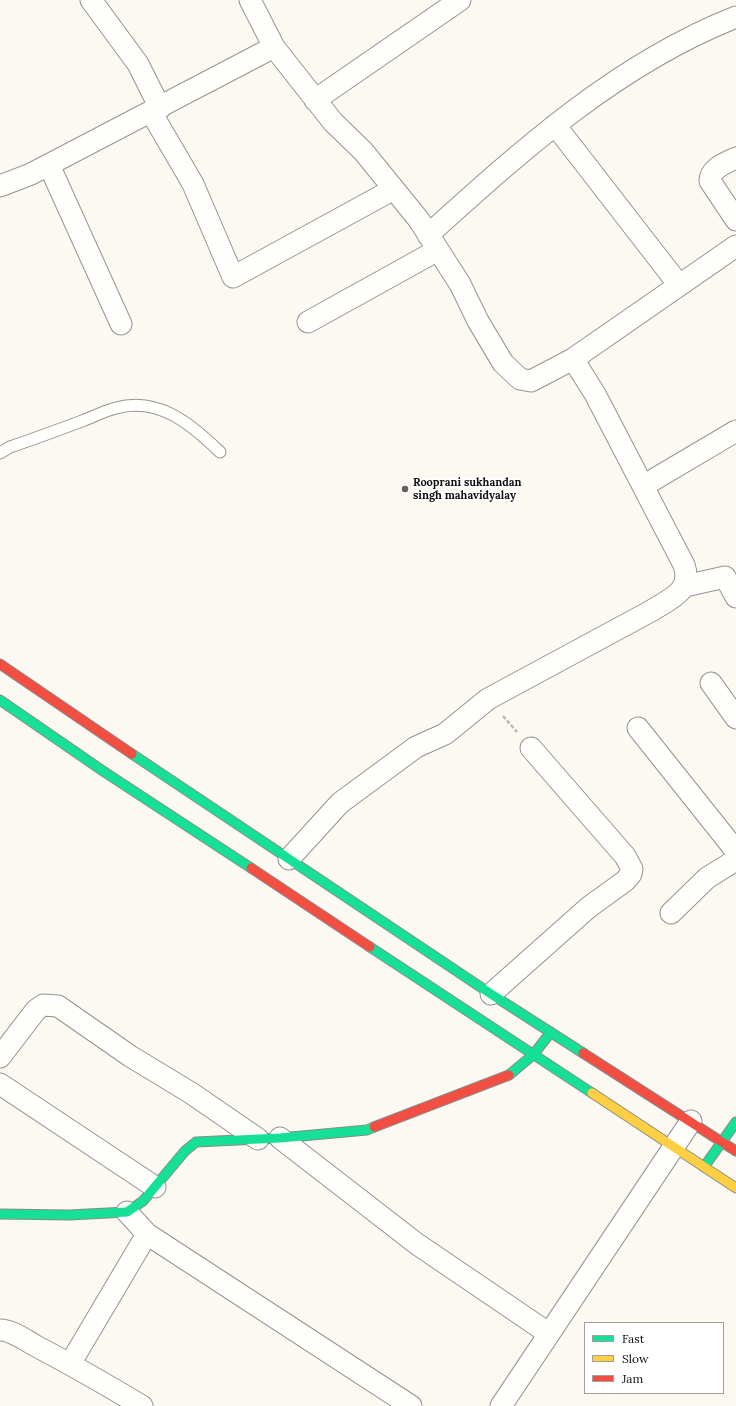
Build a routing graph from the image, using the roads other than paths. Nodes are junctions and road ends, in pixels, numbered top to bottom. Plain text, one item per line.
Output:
1 (91, 0) edge
2 (250, 0) edge
3 (460, 0) edge
4 (736, 17) edge
5 (274, 48) junction
6 (315, 100) junction
7 (156, 110) junction
8 (556, 124) junction
9 (736, 158) edge
10 (49, 165) junction
11 (0, 186) edge
12 (394, 189) junction
13 (736, 220) edge
14 (433, 242) junction
15 (736, 246) edge
16 (679, 285) junction
17 (308, 322) dead end
18 (121, 324) dead end
19 (573, 359) junction
20 (736, 431) edge
21 (220, 452) dead end
22 (0, 453) edge
23 (643, 486) junction
24 (685, 586) junction
25 (736, 597) edge
26 (0, 664) edge
27 (711, 684) dead end
28 (0, 700) edge
29 (736, 718) edge
30 (638, 728) dead end
31 (531, 748) road end
32 (736, 851) edge
33 (289, 859) junction
34 (736, 860) edge
35 (671, 913) dead end
36 (491, 994) junction
37 (551, 1032) junction
38 (533, 1055) junction
39 (0, 1057) edge
40 (0, 1084) edge
41 (691, 1122) junction
42 (736, 1122) edge
43 (280, 1138) junction
44 (258, 1139) junction
45 (721, 1141) junction
46 (675, 1147) junction
47 (736, 1151) edge
48 (704, 1167) junction
49 (155, 1187) junction
50 (736, 1188) edge
51 (127, 1212) junction
52 (0, 1214) edge
53 (147, 1234) junction
54 (0, 1330) edge
55 (548, 1333) junction
56 (70, 1364) junction
57 (142, 1406) edge
58 (411, 1406) edge
59 (501, 1406) edge

1 - 7 street
2 - 5 street
3 - 6 street
4 - 8 street
5 - 6 street
5 - 7 street
6 - 12 street
7 - 10 street
7 - 12 street
8 - 14 street
8 - 16 street
9 - 13 street
10 - 11 street
10 - 18 street
12 - 14 street
14 - 17 street
14 - 19 street
15 - 16 street
16 - 19 street
19 - 23 street
20 - 23 street
21 - 22 lane
23 - 24 street
24 - 25 street
24 - 33 street
26 - 33 main road
27 - 29 street
28 - 38 main road
30 - 32 street
31 - 36 street
33 - 36 main road
34 - 35 street
36 - 37 main road
37 - 38 main road
37 - 41 main road
38 - 43 main road
38 - 46 main road
39 - 44 street
40 - 49 street
41 - 45 main road
41 - 46 street
42 - 45 main road
43 - 44 main road
43 - 55 street
44 - 49 main road
45 - 47 main road
45 - 48 main road
46 - 48 main road
46 - 55 street
48 - 50 main road
49 - 51 main road
51 - 52 main road
51 - 53 street
53 - 56 street
53 - 58 street
54 - 56 street
55 - 59 street
56 - 57 street

